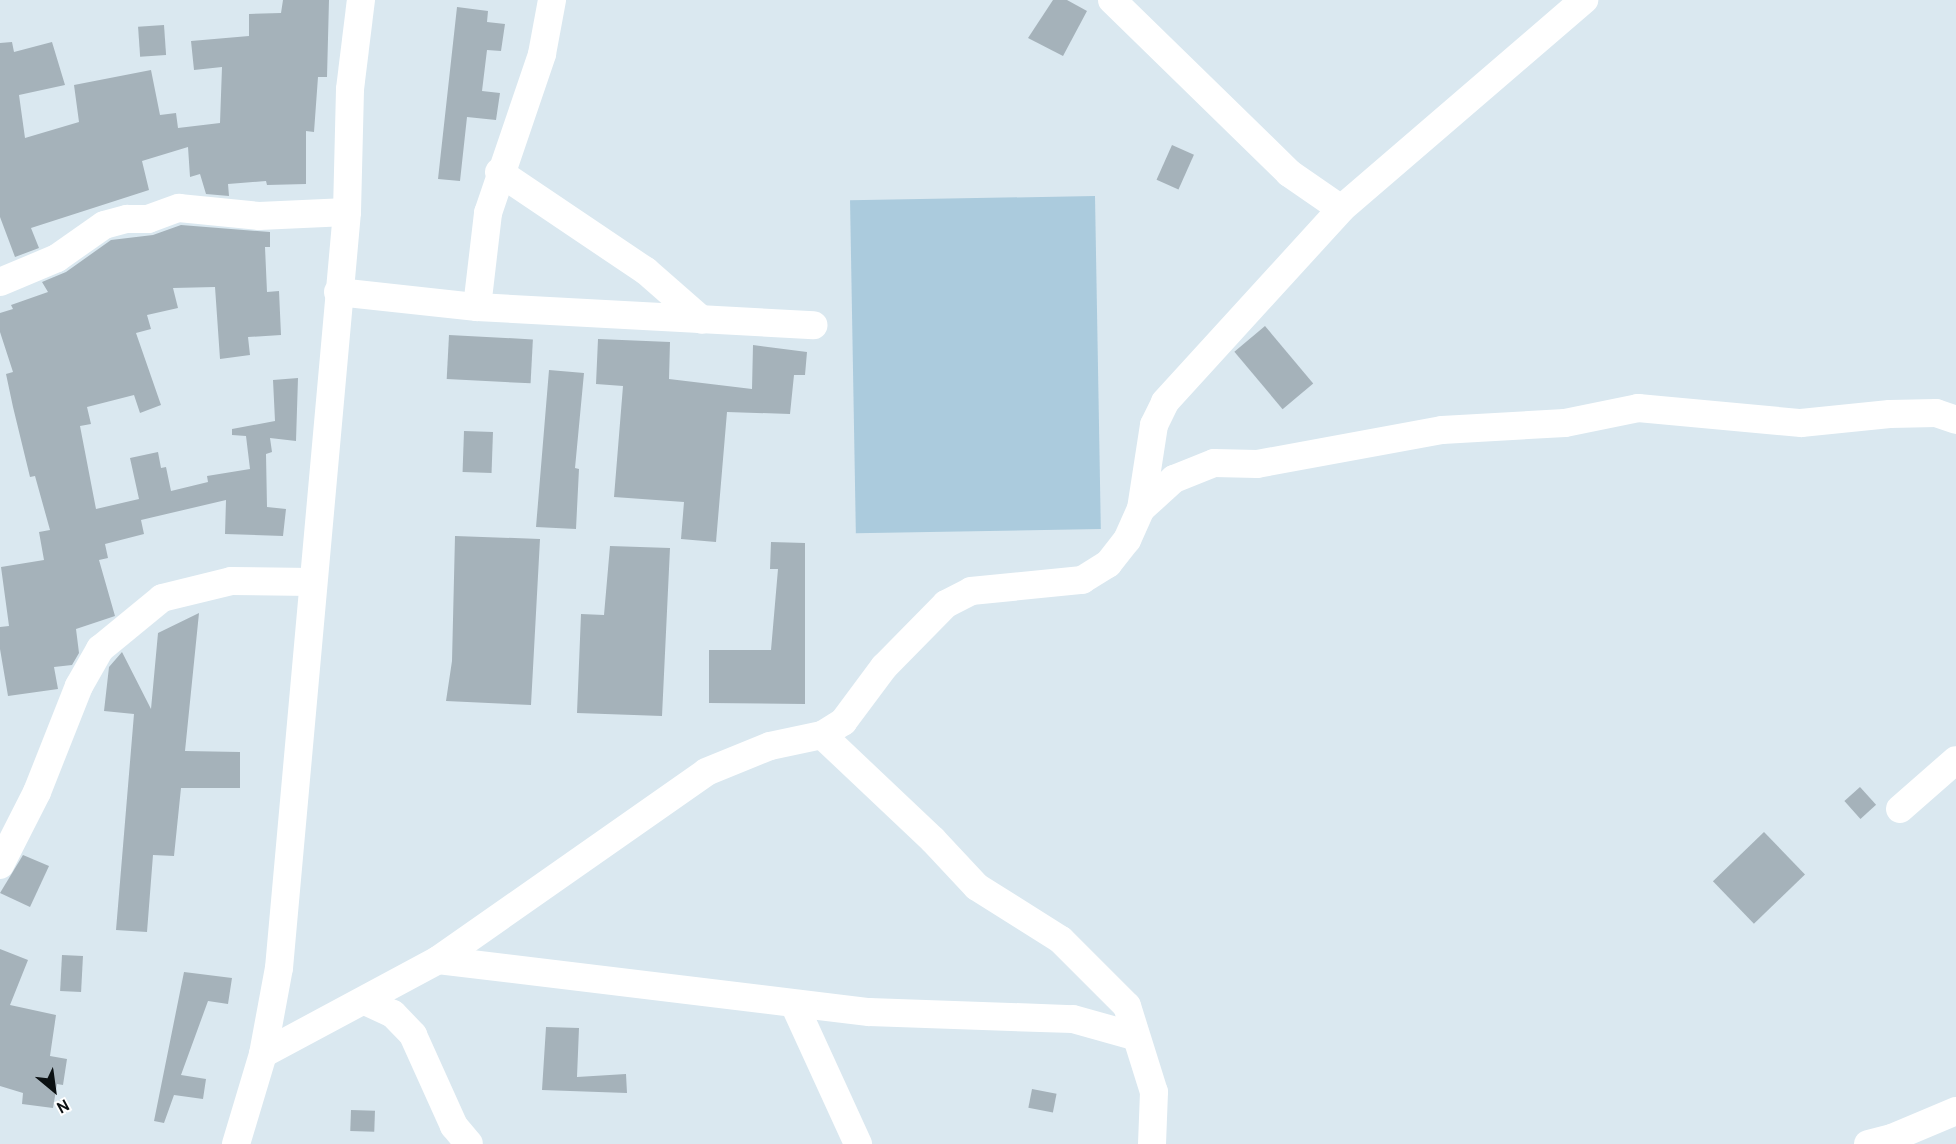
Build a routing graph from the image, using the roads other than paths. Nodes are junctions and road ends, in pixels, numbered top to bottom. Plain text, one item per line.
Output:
1 (362, 0) edge
2 (552, 0) edge
3 (1112, 0) edge
4 (1584, 0) edge
5 (499, 172) junction
6 (1341, 209) junction
7 (347, 212) junction
8 (2, 274) edge
9 (338, 292) junction
10 (477, 307) junction
11 (702, 320) junction
12 (814, 325) dead end
13 (1951, 412) edge
14 (1141, 509) junction
15 (312, 582) junction
16 (822, 735) junction
17 (1956, 760) edge
18 (1900, 809) dead end
19 (0, 865) edge
20 (438, 960) junction
21 (365, 1001) junction
22 (794, 1004) junction
23 (1134, 1036) junction
24 (263, 1054) junction
25 (1956, 1111) edge
26 (236, 1144) edge
27 (470, 1144) edge
28 (858, 1144) edge
29 (1152, 1144) edge
30 (1868, 1144) edge

1 - 7 street
2 - 5 street
3 - 6 street
4 - 6 street
5 - 10 street
5 - 11 street
6 - 14 street
7 - 8 street
7 - 9 street
9 - 10 street
9 - 15 street
10 - 11 street
11 - 12 street
13 - 14 street
14 - 16 street
15 - 19 street
15 - 24 street
16 - 20 street
16 - 23 street
17 - 18 street
20 - 21 street
20 - 22 street
21 - 24 street
21 - 27 street
22 - 23 street
22 - 28 street
23 - 29 street
24 - 26 street
25 - 30 street

